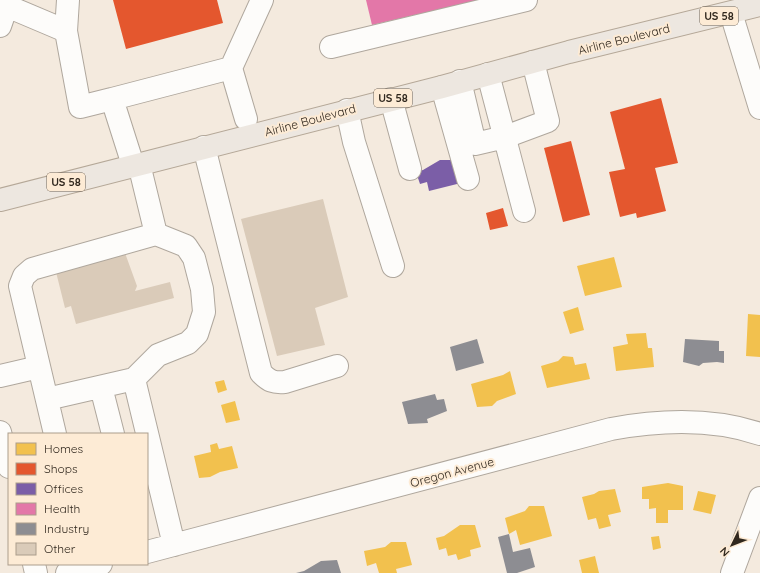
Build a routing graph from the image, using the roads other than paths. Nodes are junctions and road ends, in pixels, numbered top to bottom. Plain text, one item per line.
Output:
1 (68, 0) edge
2 (262, 0) edge
3 (526, 0) edge
4 (8, 3) edge
5 (760, 5) edge
6 (731, 13) junction
7 (0, 26) edge
8 (66, 30) junction
9 (331, 47) dead end
10 (533, 62) junction
11 (231, 68) junction
12 (488, 74) junction
13 (451, 84) junction
14 (112, 99) junction
15 (391, 99) junction
16 (760, 108) edge
17 (346, 110) junction
18 (246, 119) dead end
19 (505, 137) junction
20 (204, 147) junction
21 (136, 164) junction
22 (410, 169) dead end
23 (468, 179) dead end
24 (0, 200) edge
25 (524, 211) dead end
26 (156, 234) junction
27 (393, 266) dead end
28 (337, 366) dead end
29 (39, 367) junction
30 (0, 376) edge
31 (134, 379) junction
32 (101, 387) junction
33 (47, 399) junction
34 (0, 432) edge
35 (55, 433) edge
36 (113, 433) edge
37 (147, 433) edge
38 (760, 434) edge
39 (148, 437) edge
40 (8, 463) edge
41 (760, 498) edge
42 (174, 545) junction
43 (148, 552) edge
44 (97, 565) edge
45 (66, 573) edge
46 (732, 573) edge

1 - 8 street
2 - 11 street
3 - 9 street
4 - 7 street
4 - 8 street
5 - 6 main road, Airline Boulevard / US 58
6 - 10 main road, Airline Boulevard / US 58
6 - 16 street
8 - 14 street
10 - 12 main road, Airline Boulevard / US 58
10 - 19 street
11 - 14 street
11 - 18 street
12 - 13 main road, Airline Boulevard / US 58
12 - 19 street
13 - 15 main road, Airline Boulevard / US 58
13 - 19 street
13 - 23 street
14 - 21 street
15 - 17 main road, Airline Boulevard / US 58
15 - 22 street
17 - 20 main road, Airline Boulevard / US 58
17 - 27 street
19 - 25 street
20 - 21 main road, Airline Boulevard / US 58
20 - 28 street
21 - 24 main road, Airline Boulevard / US 58
21 - 26 street
26 - 29 street
26 - 31 street
29 - 30 street
29 - 33 street
31 - 32 street
31 - 37 street
32 - 33 street
32 - 36 street
33 - 35 street
34 - 40 street
38 - 42 street, Oregon Avenue
39 - 42 street
41 - 46 street
42 - 43 street, Oregon Avenue
44 - 45 street

